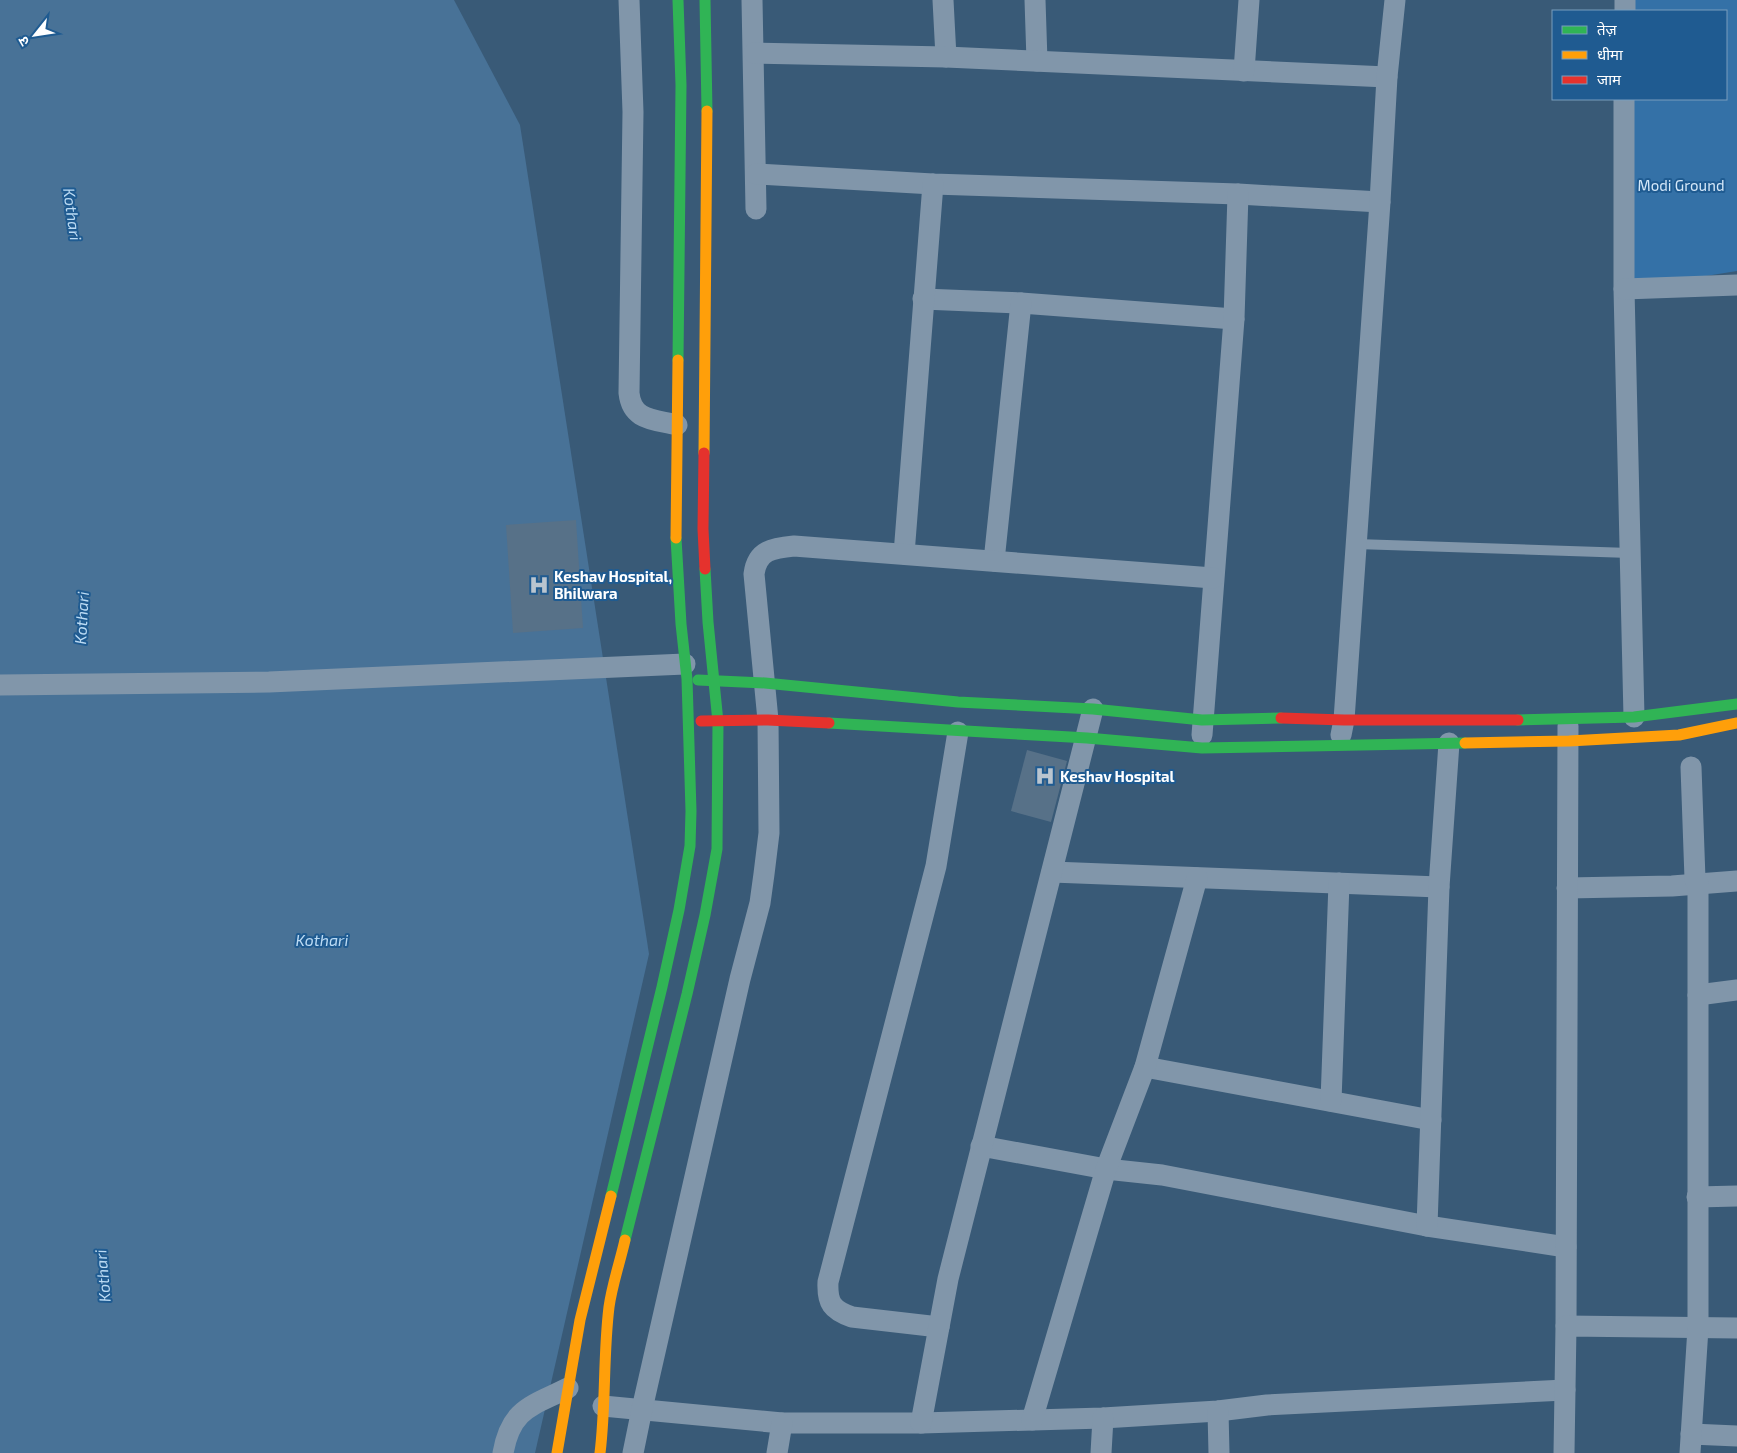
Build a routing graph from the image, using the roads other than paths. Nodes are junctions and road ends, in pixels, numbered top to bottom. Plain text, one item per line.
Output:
1 (629, 0) edge
2 (678, 0) edge
3 (705, 0) edge
4 (752, 0) edge
5 (944, 0) edge
6 (1036, 0) edge
7 (1249, 0) edge
8 (1395, 0) edge
9 (754, 53) junction
10 (946, 57) junction
11 (1038, 61) junction
12 (1244, 70) junction
13 (1386, 77) junction
14 (1624, 100) edge
15 (756, 174) junction
16 (933, 184) junction
17 (1238, 194) junction
18 (1380, 202) junction
19 (756, 209) dead end
20 (1737, 285) edge
21 (1624, 289) junction
22 (923, 299) junction
23 (1020, 303) junction
24 (1234, 319) junction
25 (677, 424) junction
26 (1356, 544) junction
27 (904, 554) junction
28 (1630, 554) junction
29 (994, 562) junction
30 (1214, 578) junction
31 (686, 672) junction
32 (715, 680) junction
33 (765, 683) junction
34 (0, 685) edge
35 (1737, 704) edge
36 (1093, 709) junction
37 (1634, 716) junction
38 (1568, 719) junction
39 (768, 720) junction
40 (1202, 720) junction
41 (1344, 720) junction
42 (688, 721) junction
43 (718, 722) junction
44 (1737, 723) edge
45 (958, 732) junction
46 (1087, 738) junction
47 (1569, 741) junction
48 (1449, 743) junction
49 (1339, 746) junction
50 (1202, 748) junction
51 (1691, 767) dead end
52 (1052, 872) junction
53 (1197, 878) junction
54 (1737, 880) edge
55 (1339, 883) junction
56 (1698, 884) junction
57 (1439, 887) junction
58 (1567, 888) junction
59 (1737, 990) edge
60 (1698, 995) junction
61 (1145, 1067) junction
62 (1332, 1101) junction
63 (1431, 1120) junction
64 (981, 1146) junction
65 (1106, 1169) junction
66 (1737, 1196) edge
67 (1697, 1197) junction
68 (1427, 1226) junction
69 (1566, 1247) junction
70 (1566, 1326) junction
71 (939, 1327) junction
72 (1698, 1328) junction
73 (1737, 1328) edge
74 (568, 1388) junction
75 (1565, 1390) junction
76 (603, 1406) junction
77 (642, 1408) junction
78 (1218, 1411) junction
79 (1102, 1418) junction
80 (1032, 1420) junction
81 (782, 1423) junction
82 (921, 1423) junction
83 (1737, 1436) edge
84 (1690, 1443) edge
85 (503, 1453) edge
86 (557, 1453) edge
87 (600, 1453) edge
88 (634, 1453) edge
89 (777, 1453) edge
90 (1101, 1453) edge
91 (1219, 1453) edge
92 (1564, 1453) edge

1 - 25 street
2 - 25 main road
3 - 32 main road
4 - 9 street
5 - 10 street
6 - 11 street
7 - 12 street
8 - 13 street
9 - 10 street
9 - 15 street
10 - 11 street
11 - 12 street
12 - 13 street
13 - 18 street
14 - 21 street
15 - 16 street
15 - 19 street
16 - 17 street
16 - 22 street
17 - 18 street
17 - 24 street
18 - 26 street
20 - 21 street
21 - 28 street
22 - 23 street
22 - 27 street
23 - 24 street
23 - 29 street
24 - 30 street
25 - 31 main road
26 - 28 lane
26 - 41 street
27 - 29 street
27 - 33 street
28 - 37 street
29 - 30 street
30 - 40 street
31 - 32 main road
31 - 34 street
31 - 42 main road
32 - 33 main road
32 - 43 main road
33 - 36 main road
33 - 39 street
35 - 37 main road
36 - 40 main road
36 - 46 street
37 - 38 main road
38 - 41 main road
38 - 47 street
39 - 43 main road
39 - 45 main road
39 - 77 street
40 - 41 main road
40 - 50 street
41 - 49 street
42 - 43 main road
42 - 74 main road
43 - 76 main road
44 - 47 main road
45 - 46 main road
45 - 71 street
46 - 50 main road
46 - 52 street
47 - 48 main road
47 - 58 street
48 - 49 main road
48 - 57 street
49 - 50 main road
51 - 56 street
52 - 53 street
52 - 64 street
53 - 55 street
53 - 61 street
54 - 56 street
55 - 57 street
55 - 62 street
56 - 58 street
56 - 60 street
57 - 63 street
58 - 69 street
59 - 60 street
60 - 67 street
61 - 62 street
61 - 65 street
62 - 63 street
63 - 68 street
64 - 65 street
64 - 71 street
65 - 68 street
65 - 80 street
66 - 67 street
67 - 72 street
68 - 69 street
69 - 70 street
70 - 72 street
70 - 75 street
71 - 82 street
72 - 73 street
72 - 84 street
74 - 85 street
74 - 86 main road
75 - 78 street
75 - 92 street
76 - 77 street
76 - 87 main road
77 - 81 street
77 - 88 street
78 - 79 street
78 - 91 street
79 - 80 street
79 - 90 street
80 - 82 street
81 - 82 street
81 - 89 street
83 - 84 street

